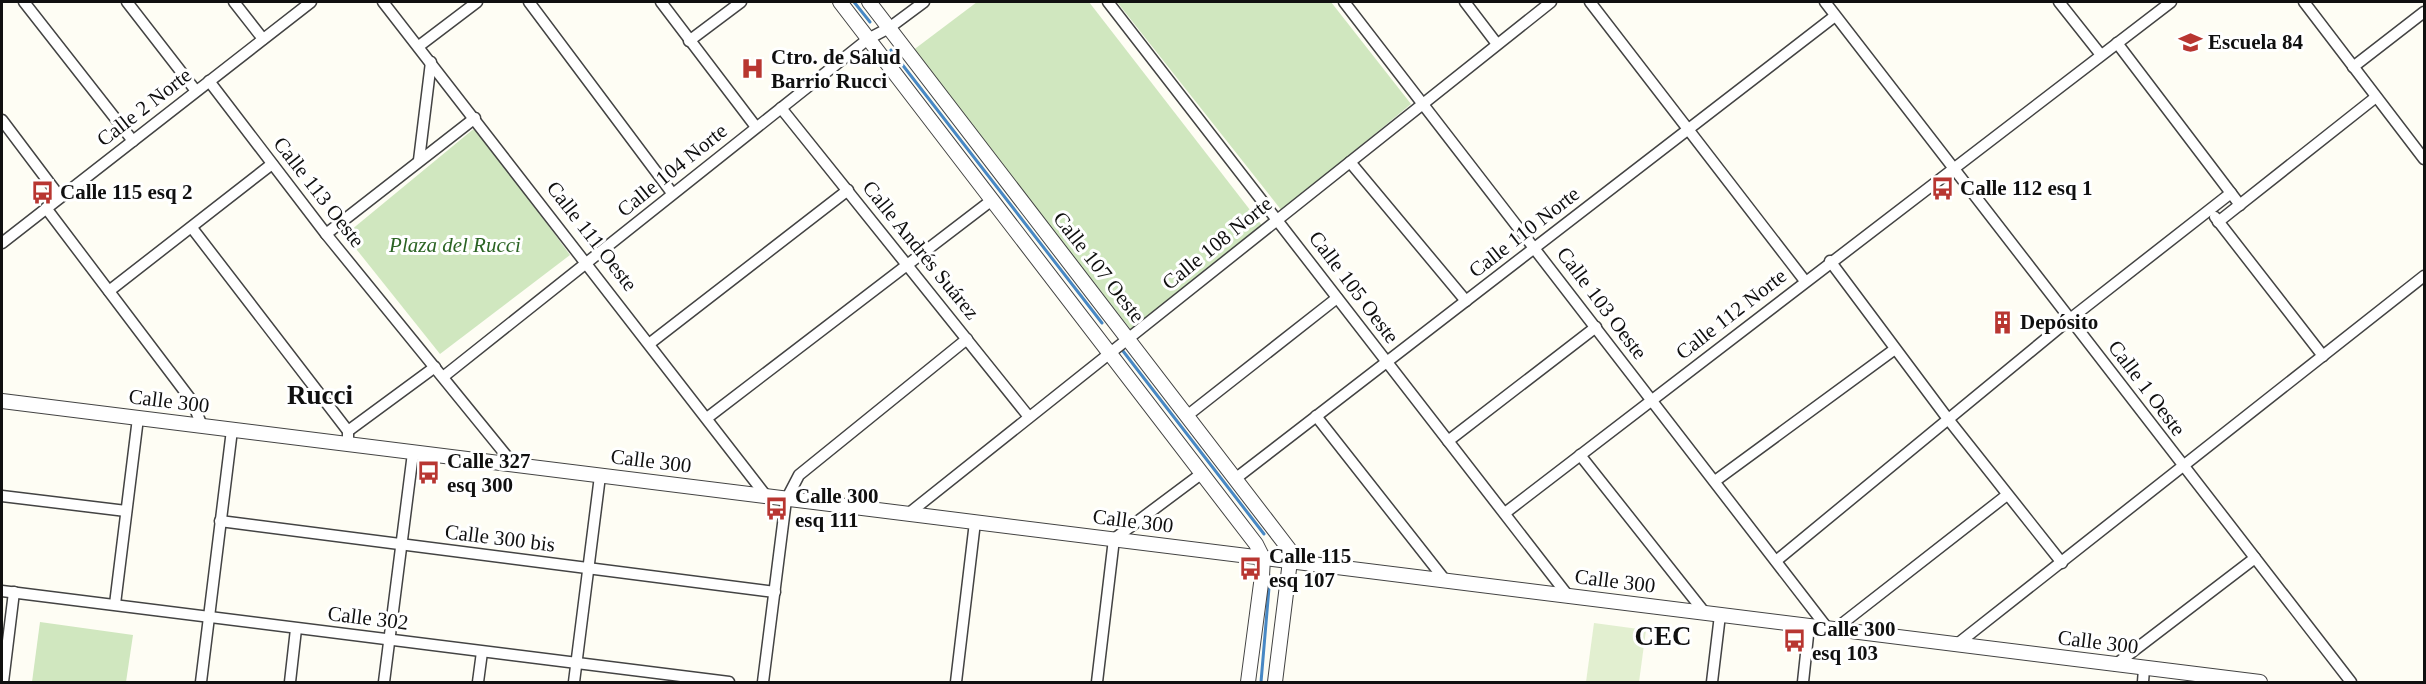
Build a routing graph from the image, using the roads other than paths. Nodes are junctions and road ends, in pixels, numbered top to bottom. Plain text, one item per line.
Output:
1 (24, 2) edge
2 (127, 2) edge
3 (234, 2) edge
4 (311, 2) edge
5 (383, 2) edge
6 (477, 2) edge
7 (529, 2) edge
8 (661, 2) edge
9 (741, 2) edge
10 (840, 2) edge
11 (869, 2) edge
12 (924, 2) edge
13 (1108, 2) edge
14 (1344, 2) edge
15 (1465, 2) edge
16 (1551, 2) edge
17 (1590, 2) edge
18 (1828, 2) edge
19 (2059, 2) edge
20 (2171, 2) edge
21 (2304, 2) edge
22 (2416, 2) edge
23 (2424, 12) edge
24 (1835, 16) junction
25 (889, 28) junction
26 (263, 39) junction
27 (868, 39) junction
28 (689, 41) junction
29 (2117, 43) junction
30 (1497, 44) junction
31 (419, 46) junction
32 (2101, 55) junction
33 (431, 62) junction
34 (2353, 67) junction
35 (209, 81) junction
36 (196, 91) junction
37 (2376, 97) junction
38 (1423, 104) junction
39 (781, 108) junction
40 (475, 118) junction
41 (2, 120) edge
42 (756, 128) junction
43 (1689, 129) junction
44 (133, 141) junction
45 (2424, 159) edge
46 (419, 160) junction
47 (1350, 162) junction
48 (272, 164) junction
49 (1953, 168) junction
50 (848, 190) junction
51 (672, 193) junction
52 (2231, 193) junction
53 (60, 196) junction
54 (992, 200) junction
55 (2240, 205) junction
56 (46, 208) junction
57 (2209, 210) junction
58 (1279, 219) junction
59 (2218, 222) junction
60 (192, 228) junction
61 (326, 234) junction
62 (2, 243) edge
63 (1535, 248) junction
64 (1830, 261) junction
65 (588, 263) junction
66 (908, 265) junction
67 (2424, 276) edge
68 (1805, 281) junction
69 (109, 291) junction
70 (1337, 298) junction
71 (1466, 301) junction
72 (2070, 319) junction
73 (1596, 327) junction
74 (967, 339) junction
75 (1128, 339) junction
76 (649, 344) junction
77 (1895, 349) junction
78 (1109, 354) junction
79 (2323, 356) junction
80 (1387, 362) junction
81 (435, 367) junction
82 (443, 377) junction
83 (1651, 400) junction
84 (2, 401) edge
85 (1188, 415) junction
86 (1316, 416) junction
87 (1029, 417) junction
88 (138, 418) junction
89 (707, 418) junction
90 (1948, 419) junction
91 (202, 426) junction
92 (232, 430) junction
93 (348, 438) junction
94 (1448, 441) junction
95 (413, 453) junction
96 (1580, 455) junction
97 (514, 465) junction
98 (2183, 466) junction
99 (1201, 474) junction
100 (600, 476) junction
101 (1235, 479) junction
102 (1715, 481) junction
103 (2007, 495) junction
104 (2, 496) edge
105 (767, 497) junction
106 (786, 500) junction
107 (126, 511) junction
108 (1505, 513) junction
109 (908, 514) junction
110 (220, 521) junction
111 (975, 522) junction
112 (1114, 539) junction
113 (401, 546) junction
114 (1263, 558) junction
115 (2255, 558) junction
116 (1290, 561) junction
117 (1776, 561) junction
118 (2062, 563) junction
119 (588, 569) junction
120 (1445, 580) junction
121 (2, 591) edge
122 (15, 592) junction
123 (775, 592) junction
124 (1569, 597) junction
125 (115, 604) junction
126 (1705, 613) junction
127 (1720, 615) junction
128 (209, 616) junction
129 (1809, 626) junction
130 (296, 628) junction
131 (1831, 629) junction
132 (389, 640) junction
133 (1956, 645) junction
134 (482, 652) junction
135 (576, 664) junction
136 (2115, 665) junction
137 (2144, 676) edge
138 (669, 679) edge
139 (3, 682) edge
140 (201, 682) edge
141 (290, 682) edge
142 (384, 682) edge
143 (478, 682) edge
144 (574, 682) edge
145 (729, 682) edge
146 (763, 682) edge
147 (956, 682) edge
148 (1097, 682) edge
149 (1248, 682) edge
150 (1275, 682) edge
151 (1712, 682) edge
152 (1803, 682) edge
153 (2260, 682) edge
154 (2351, 682) edge

1 - 44 street
2 - 36 street
3 - 26 street
4 - 26 street, Calle 2 Norte
5 - 31 street, Calle 111 Oeste
6 - 31 street
7 - 51 street
8 - 28 street
9 - 28 street
10 - 27 street, Calle 107 Oeste
11 - 25 street, Calle 107 Oeste
12 - 25 street
13 - 58 street, Calle 105 Oeste
14 - 38 street, Calle 103 Oeste
15 - 30 street
16 - 30 street, Calle 108 Norte
17 - 43 street
18 - 24 street, Calle 1 Oeste
19 - 32 street
20 - 29 street, Calle 112 Norte
21 - 34 street
22 - 23 street
23 - 34 street
24 - 43 street, Calle 110 Norte
24 - 49 street, Calle 1 Oeste
25 - 27 street, Calle 104 Norte
25 - 75 street, Calle 107 Oeste
26 - 35 street, Calle 2 Norte
27 - 39 street, Calle 104 Norte
27 - 54 street, Calle 107 Oeste
28 - 42 street
29 - 32 street, Calle 112 Norte
29 - 52 street
30 - 38 street, Calle 108 Norte
31 - 33 street, Calle 111 Oeste
32 - 49 street, Calle 112 Norte
33 - 40 street, Calle 111 Oeste
33 - 46 street
34 - 37 street
35 - 36 street, Calle 2 Norte
35 - 48 street, Calle 113 Oeste
36 - 44 street, Calle 2 Norte
37 - 45 street
37 - 55 street
38 - 47 street, Calle 108 Norte
38 - 63 street, Calle 103 Oeste
39 - 42 street, Calle 104 Norte
39 - 50 street, Calle Andrés Suárez
40 - 46 street
40 - 65 street, Calle 111 Oeste
41 - 53 street
42 - 51 street, Calle 104 Norte
43 - 63 street, Calle 110 Norte
43 - 68 street
44 - 53 street, Calle 2 Norte
46 - 61 street
47 - 58 street, Calle 108 Norte
47 - 71 street
48 - 60 street
48 - 61 street, Calle 113 Oeste
49 - 64 street, Calle 112 Norte
49 - 72 street, Calle 1 Oeste
50 - 66 street, Calle Andrés Suárez
50 - 76 street
51 - 65 street, Calle 104 Norte
52 - 55 street
52 - 57 street
53 - 56 street, Calle 2 Norte
54 - 66 street
54 - 78 street, Calle 107 Oeste
55 - 59 street
56 - 62 street, Calle 2 Norte
56 - 69 street
57 - 59 street
57 - 72 street
58 - 70 street, Calle 105 Oeste
58 - 75 street, Calle 108 Norte
59 - 79 street
60 - 69 street
60 - 93 street
61 - 81 street, Calle 113 Oeste
63 - 71 street, Calle 110 Norte
63 - 73 street, Calle 103 Oeste
64 - 68 street, Calle 112 Norte
64 - 77 street
65 - 76 street, Calle 111 Oeste
65 - 82 street, Calle 104 Norte
66 - 74 street, Calle Andrés Suárez
66 - 89 street
67 - 79 street
68 - 83 street, Calle 112 Norte
69 - 91 street
70 - 80 street, Calle 105 Oeste
70 - 85 street
71 - 80 street, Calle 110 Norte
72 - 90 street
72 - 98 street, Calle 1 Oeste
73 - 83 street, Calle 103 Oeste
73 - 94 street
74 - 87 street, Calle Andrés Suárez
74 - 106 street
75 - 78 street, Calle 108 Norte
75 - 85 street, Calle 107 Oeste
76 - 89 street, Calle 111 Oeste
77 - 90 street
77 - 102 street
78 - 87 street, Calle 108 Norte
78 - 99 street, Calle 107 Oeste
79 - 98 street
80 - 86 street, Calle 110 Norte
80 - 94 street, Calle 105 Oeste
81 - 82 street, Calle 113 Oeste
81 - 93 street
82 - 97 street, Calle 113 Oeste
83 - 96 street, Calle 112 Norte
83 - 102 street, Calle 103 Oeste
84 - 88 street, Calle 300
85 - 101 street, Calle 107 Oeste
86 - 101 street, Calle 110 Norte
86 - 120 street
87 - 109 street, Calle 108 Norte
88 - 91 street, Calle 300
88 - 107 street
89 - 105 street, Calle 111 Oeste
90 - 103 street
90 - 117 street
91 - 92 street, Calle 300
92 - 93 street, Calle 300
92 - 110 street
93 - 95 street, Calle 300
94 - 108 street, Calle 105 Oeste
95 - 97 street, Calle 300
95 - 113 street
96 - 108 street, Calle 112 Norte
96 - 126 street
97 - 100 street, Calle 300
98 - 115 street, Calle 1 Oeste
98 - 118 street
99 - 112 street
99 - 114 street, Calle 107 Oeste
100 - 105 street, Calle 300
100 - 119 street
101 - 116 street, Calle 107 Oeste
102 - 117 street, Calle 103 Oeste
103 - 118 street
103 - 131 street
104 - 107 street
105 - 106 street, Calle 300
106 - 109 street, Calle 300
106 - 123 street
107 - 125 street
108 - 124 street, Calle 105 Oeste
109 - 111 street, Calle 300
110 - 113 street, Calle 300 bis
110 - 128 street
111 - 112 street, Calle 300
111 - 147 street
112 - 114 street, Calle 300
112 - 148 street
113 - 119 street, Calle 300 bis
113 - 132 street
114 - 116 street, Calle 300
114 - 149 street
115 - 136 street
115 - 154 street, Calle 1 Oeste
116 - 120 street, Calle 300
116 - 150 street
117 - 131 street, Calle 103 Oeste
118 - 133 street
119 - 123 street, Calle 300 bis
119 - 135 street
120 - 124 street, Calle 300
121 - 122 street, Calle 302
122 - 125 street, Calle 302
122 - 139 street
123 - 146 street
124 - 126 street, Calle 300
125 - 128 street, Calle 302
126 - 127 street, Calle 300
127 - 129 street, Calle 300
127 - 151 street
128 - 130 street, Calle 302
128 - 140 street
129 - 131 street, Calle 300
129 - 152 street
130 - 132 street, Calle 302
130 - 141 street
131 - 133 street, Calle 300
132 - 134 street, Calle 302
132 - 142 street
133 - 136 street, Calle 300
134 - 135 street, Calle 302
134 - 143 street
135 - 138 street, Calle 302
135 - 144 street
136 - 137 street, Calle 300
137 - 153 street, Calle 300
138 - 145 street, Calle 302

